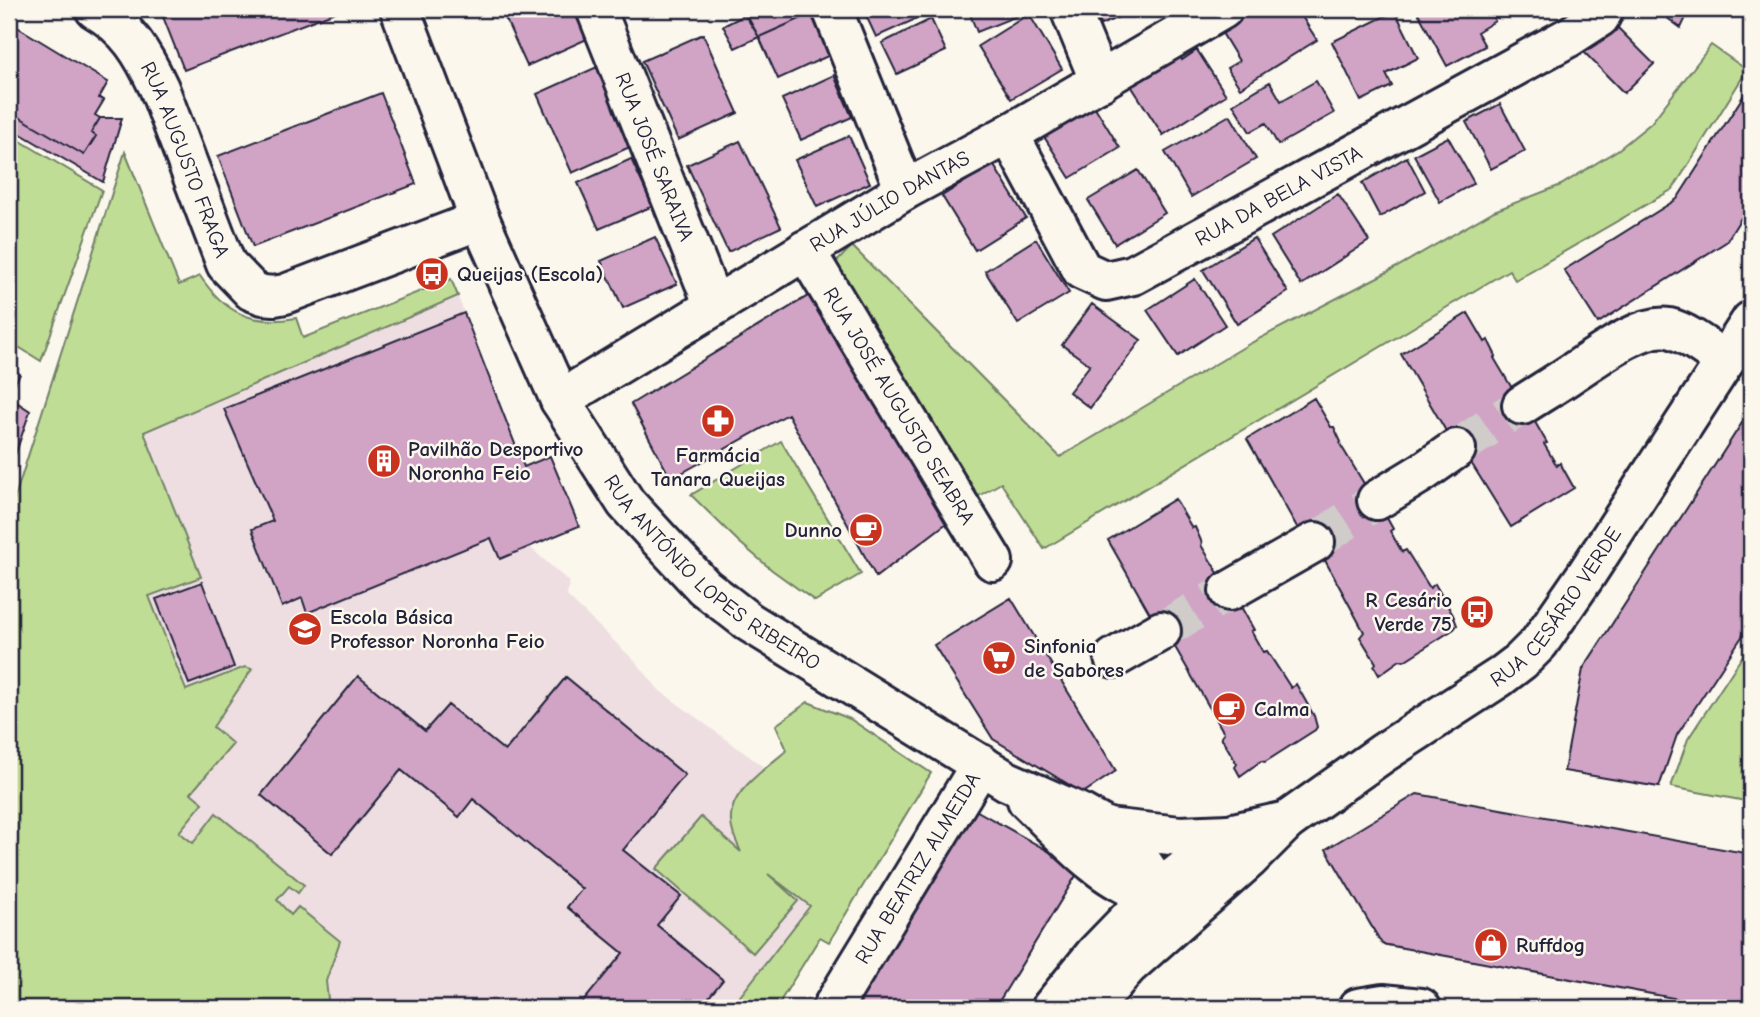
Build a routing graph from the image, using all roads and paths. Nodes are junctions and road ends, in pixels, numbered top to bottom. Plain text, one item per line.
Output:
1 (95, 9) edge
2 (400, 9) edge
3 (596, 9) edge
4 (832, 9) edge
5 (1070, 9) edge
6 (1223, 9) edge
7 (1604, 9) edge
8 (1100, 82) junction
9 (1009, 134) junction
10 (905, 190) junction
11 (480, 220) junction
12 (805, 250) junction
13 (714, 306) junction
14 (1751, 321) edge
15 (1725, 361) junction
16 (560, 400) junction
17 (1522, 405) tunnel mouth
18 (1456, 449) tunnel mouth
19 (1377, 500) tunnel mouth
20 (1315, 541) tunnel mouth
21 (993, 561) dead end
22 (1228, 591) tunnel mouth
23 (1161, 631) tunnel mouth
24 (1114, 658) dead end
25 (994, 773) junction
26 (1287, 821) junction
27 (1229, 834) junction
28 (1096, 843) junction
29 (1152, 895) junction
30 (1177, 922) junction
31 (1095, 954) junction
32 (832, 1008) edge
33 (1051, 1008) edge
34 (1092, 1008) edge
35 (1358, 1008) edge
36 (1421, 1008) edge

1 - 11 street, RUA AUGUSTO FRAGA
2 - 11 street, RUA ANTÓNIO LOPES RIBEIRO
3 - 13 street, RUA JOSÉ SARAIVA
4 - 10 street
5 - 8 street
6 - 8 street, RUA JÚLIO DANTAS
7 - 9 street, RUA DA BELA VISTA
8 - 9 street, RUA JÚLIO DANTAS
9 - 10 street, RUA JÚLIO DANTAS
10 - 12 street, RUA JÚLIO DANTAS
11 - 16 street, RUA ANTÓNIO LOPES RIBEIRO
12 - 13 street, RUA JÚLIO DANTAS
12 - 21 street, RUA JOSÉ AUGUSTO SEABRA
13 - 16 street, RUA JÚLIO DANTAS
14 - 15 street, RUA CESÁRIO VERDE
15 - 17 street
15 - 26 street, RUA CESÁRIO VERDE
16 - 25 street, RUA ANTÓNIO LOPES RIBEIRO
18 - 19 street
20 - 22 street
23 - 24 street
25 - 28 street, RUA ANTÓNIO LOPES RIBEIRO
25 - 32 street, RUA BEATRIZ ALMEIDA
26 - 27 street, RUA CESÁRIO VERDE
26 - 30 street, RUA CESÁRIO VERDE
27 - 28 street
27 - 29 street, RUA CESÁRIO VERDE
28 - 29 street, RUA ANTÓNIO LOPES RIBEIRO
28 - 31 street, RUA ANTÓNIO LOPES RIBEIRO
29 - 30 street
29 - 31 street, RUA CESÁRIO VERDE
30 - 34 street, RUA CESÁRIO VERDE
31 - 33 street, RUA CESÁRIO VERDE
35 - 36 street

